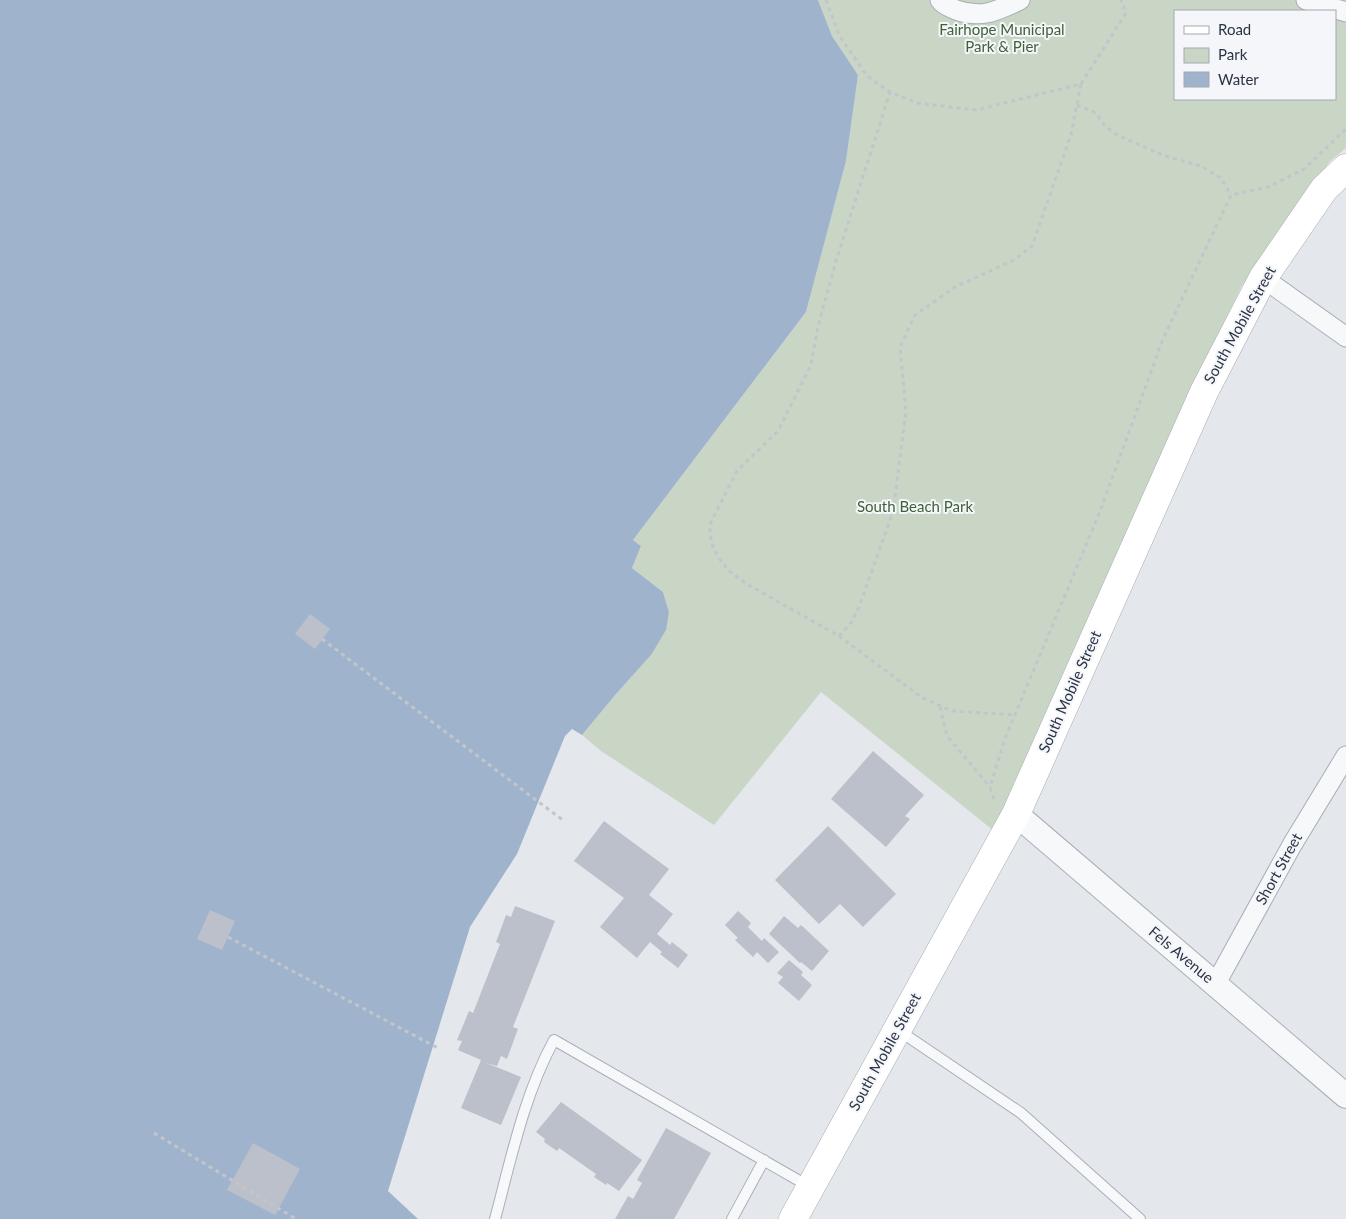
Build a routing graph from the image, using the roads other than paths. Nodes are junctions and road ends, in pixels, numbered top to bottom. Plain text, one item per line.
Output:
1 (940, 0) edge
2 (1020, 0) edge
3 (1306, 0) edge
4 (1346, 12) edge
5 (1346, 168) edge
6 (1263, 278) junction
7 (1346, 337) edge
8 (1346, 756) edge
9 (1005, 808) junction
10 (1215, 985) junction
11 (898, 1029) junction
12 (1346, 1096) edge
13 (764, 1160) junction
14 (802, 1209) edge
15 (495, 1219) edge
16 (732, 1219) edge
17 (1140, 1219) edge

1 - 2 street
3 - 4 street
5 - 6 main road, South Mobile Street
6 - 7 street
6 - 9 main road, South Mobile Street
8 - 10 street, Short Street
9 - 10 street, Fels Avenue
9 - 11 main road, South Mobile Street
10 - 12 street, Fels Avenue
11 - 14 main road, South Mobile Street
11 - 17 lane
13 - 14 lane
13 - 15 lane
13 - 16 lane

